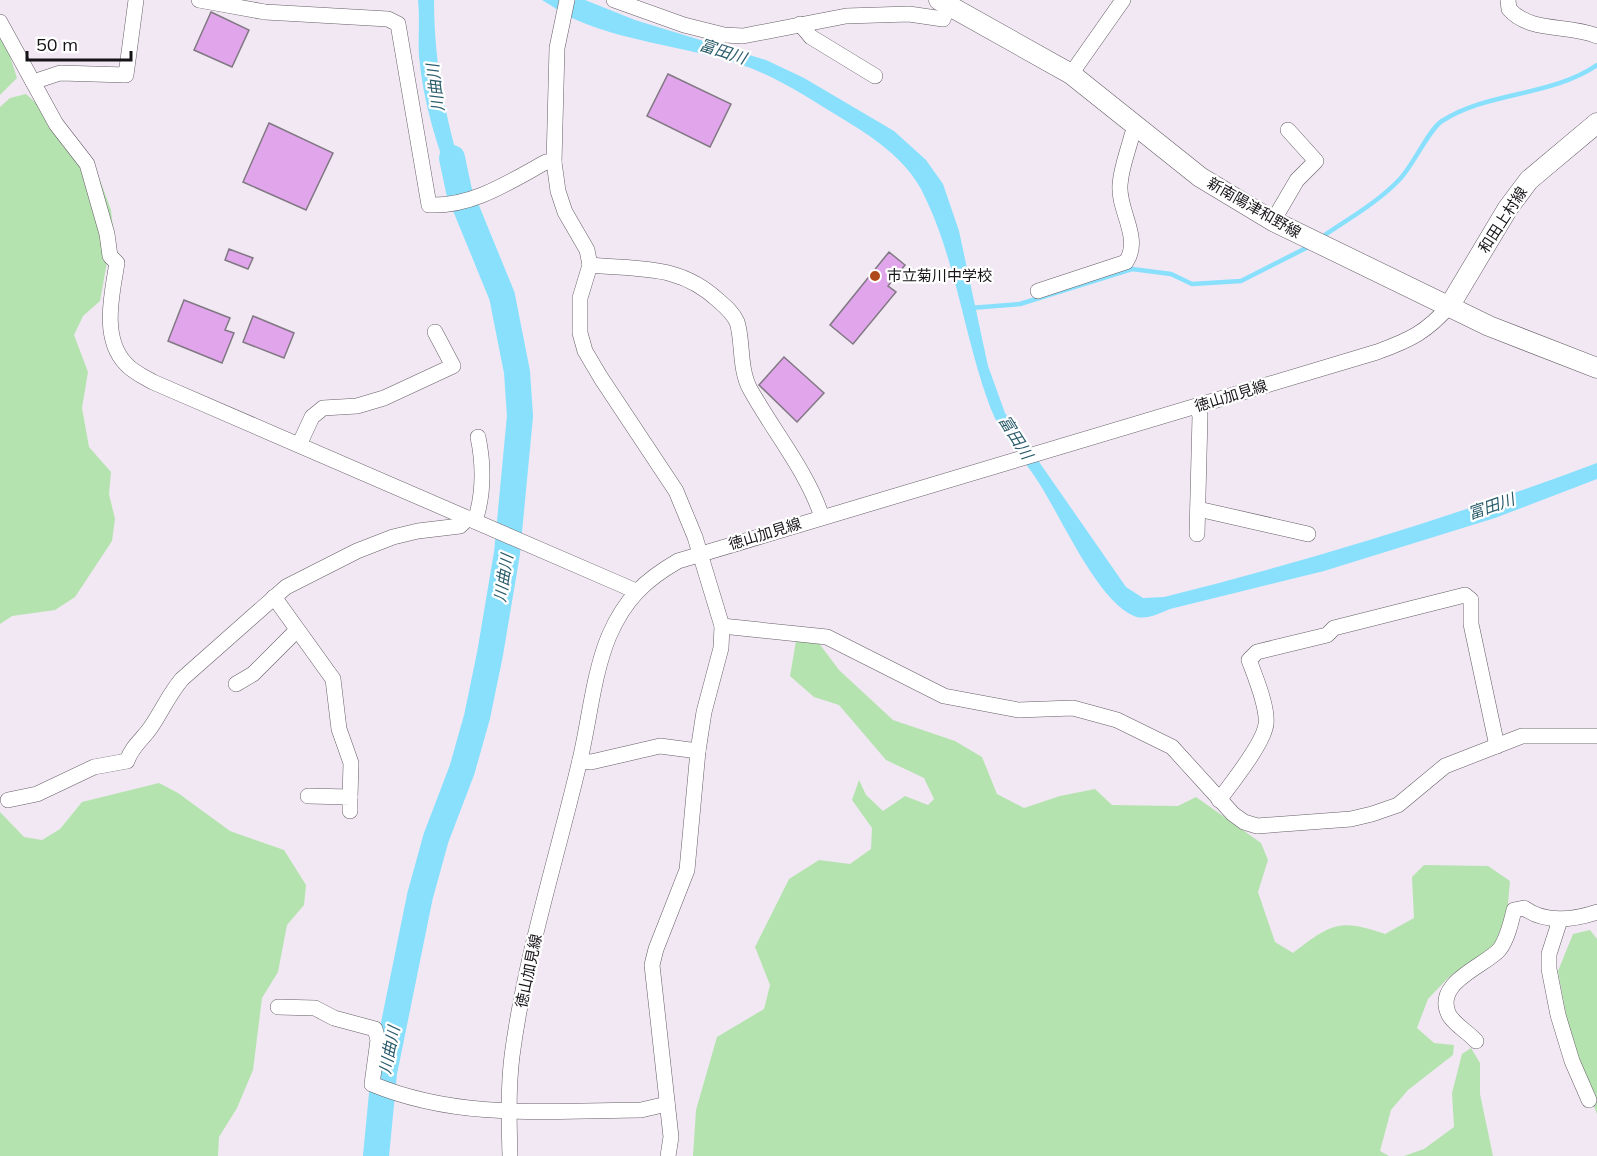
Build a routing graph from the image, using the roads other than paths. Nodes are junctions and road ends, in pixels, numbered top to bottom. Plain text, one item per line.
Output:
1 (136, 0) edge
2 (199, 0) edge
3 (567, 0) edge
4 (614, 0) edge
5 (1123, 0) edge
6 (1508, 0) edge
7 (946, 2) edge
8 (0, 22) edge
9 (800, 24) junction
10 (1597, 36) edge
11 (1071, 74) junction
12 (875, 76) dead end
13 (33, 82) junction
14 (1597, 123) edge
15 (1138, 129) junction
16 (1288, 130) dead end
17 (554, 162) junction
18 (1273, 221) junction
19 (590, 265) junction
20 (1038, 291) dead end
21 (1450, 305) junction
22 (435, 332) dead end
23 (1597, 368) edge
24 (1197, 406) junction
25 (478, 437) dead end
26 (299, 445) junction
27 (1198, 509) junction
28 (822, 517) junction
29 (471, 520) junction
30 (1197, 534) dead end
31 (1308, 534) dead end
32 (700, 554) junction
33 (636, 591) junction
34 (274, 597) junction
35 (722, 626) junction
36 (296, 631) junction
37 (236, 684) dead end
38 (1597, 736) edge
39 (1497, 746) junction
40 (698, 751) junction
41 (580, 761) junction
42 (308, 796) dead end
43 (1219, 800) junction
44 (8, 801) dead end
45 (1597, 912) edge
46 (1560, 920) junction
47 (278, 1007) dead end
48 (1476, 1041) dead end
49 (1588, 1100) dead end
50 (667, 1104) junction
51 (508, 1111) junction
52 (510, 1156) edge
53 (668, 1156) edge

1 - 13 street
2 - 17 street
3 - 17 street
4 - 9 street
5 - 11 street
6 - 10 street
7 - 9 street
7 - 11 main road, 新南陽津和野線
8 - 13 street
9 - 12 street
11 - 15 main road, 新南陽津和野線
13 - 26 street
14 - 21 main road, 和田上村線
15 - 18 main road, 新南陽津和野線
15 - 20 street
16 - 18 street
17 - 19 street
18 - 21 main road, 新南陽津和野線
19 - 28 street
19 - 32 street
21 - 23 main road, 新南陽津和野線
21 - 24 street, 徳山加見線
22 - 26 street
24 - 27 street
24 - 28 street, 徳山加見線
25 - 29 street
26 - 29 street
27 - 30 street
27 - 31 street
28 - 32 street, 徳山加見線
29 - 33 street
29 - 34 street
32 - 33 street, 徳山加見線
32 - 35 street
33 - 41 street, 徳山加見線
34 - 36 street
34 - 44 street
35 - 40 street
35 - 43 street
36 - 37 street
36 - 42 street
38 - 39 street
39 - 43 street
39 - 43 street
40 - 41 street
40 - 50 street
41 - 51 street, 徳山加見線
45 - 46 street
46 - 48 street
46 - 49 street
47 - 51 street
50 - 51 street
50 - 53 street
51 - 52 street, 徳山加見線

